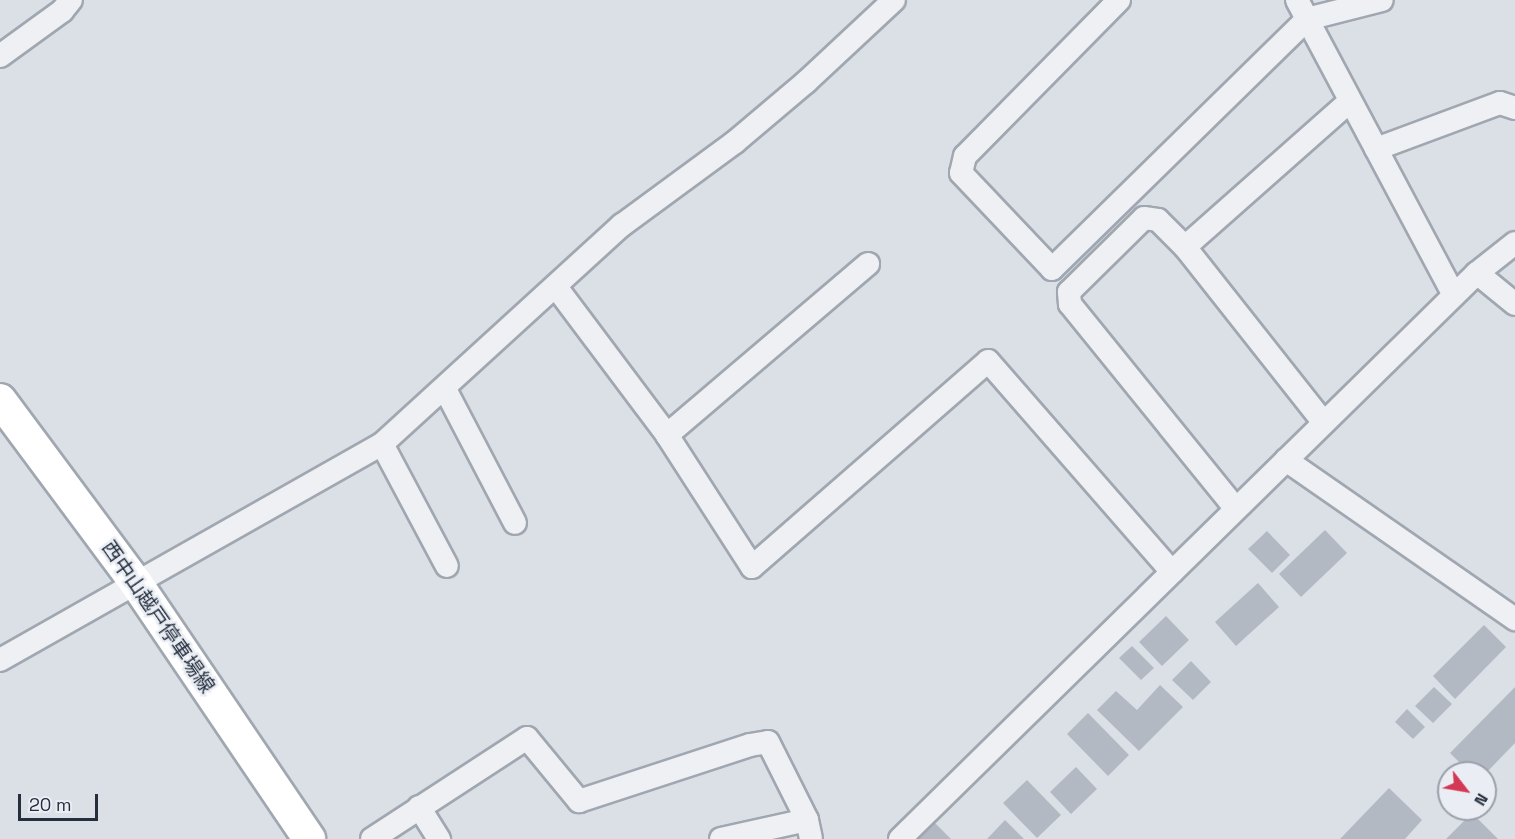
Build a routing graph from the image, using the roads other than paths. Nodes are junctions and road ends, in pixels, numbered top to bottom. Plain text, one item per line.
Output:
1 (71, 0) edge
2 (894, 0) edge
3 (1119, 0) edge
4 (1382, 0) edge
5 (1302, 10) edge
6 (0, 56) edge
7 (1350, 100) junction
8 (1515, 108) edge
9 (1376, 149) junction
10 (1515, 243) edge
11 (1185, 247) junction
12 (868, 264) dead end
13 (1477, 273) junction
14 (556, 287) junction
15 (1454, 296) junction
16 (1515, 304) edge
17 (445, 389) junction
18 (0, 400) edge
19 (1324, 423) junction
20 (668, 435) junction
21 (382, 444) junction
22 (1286, 460) junction
23 (1236, 509) junction
24 (515, 523) dead end
25 (447, 566) dead end
26 (1172, 572) junction
27 (136, 583) junction
28 (1515, 619) edge
29 (0, 660) edge
30 (420, 807) junction
31 (809, 829) edge
32 (309, 839) edge
33 (372, 839) edge
34 (439, 839) edge
35 (721, 839) edge
36 (900, 839) edge

1 - 6 street
2 - 14 street
3 - 5 street
4 - 5 street
5 - 7 street
7 - 9 street
7 - 11 street
8 - 9 street
9 - 15 street
10 - 13 street
11 - 19 street
11 - 23 street
12 - 20 street
13 - 15 street
13 - 16 street
14 - 17 street
14 - 20 street
15 - 19 street
17 - 21 street
17 - 24 street
18 - 27 main road, 西中山越戸停車場線
19 - 22 street
20 - 26 street
21 - 25 street
21 - 27 street
22 - 23 street
22 - 28 street
23 - 26 street
26 - 36 street
27 - 29 street
27 - 32 main road, 西中山越戸停車場線
30 - 31 street
30 - 33 street
30 - 34 street
31 - 35 street

